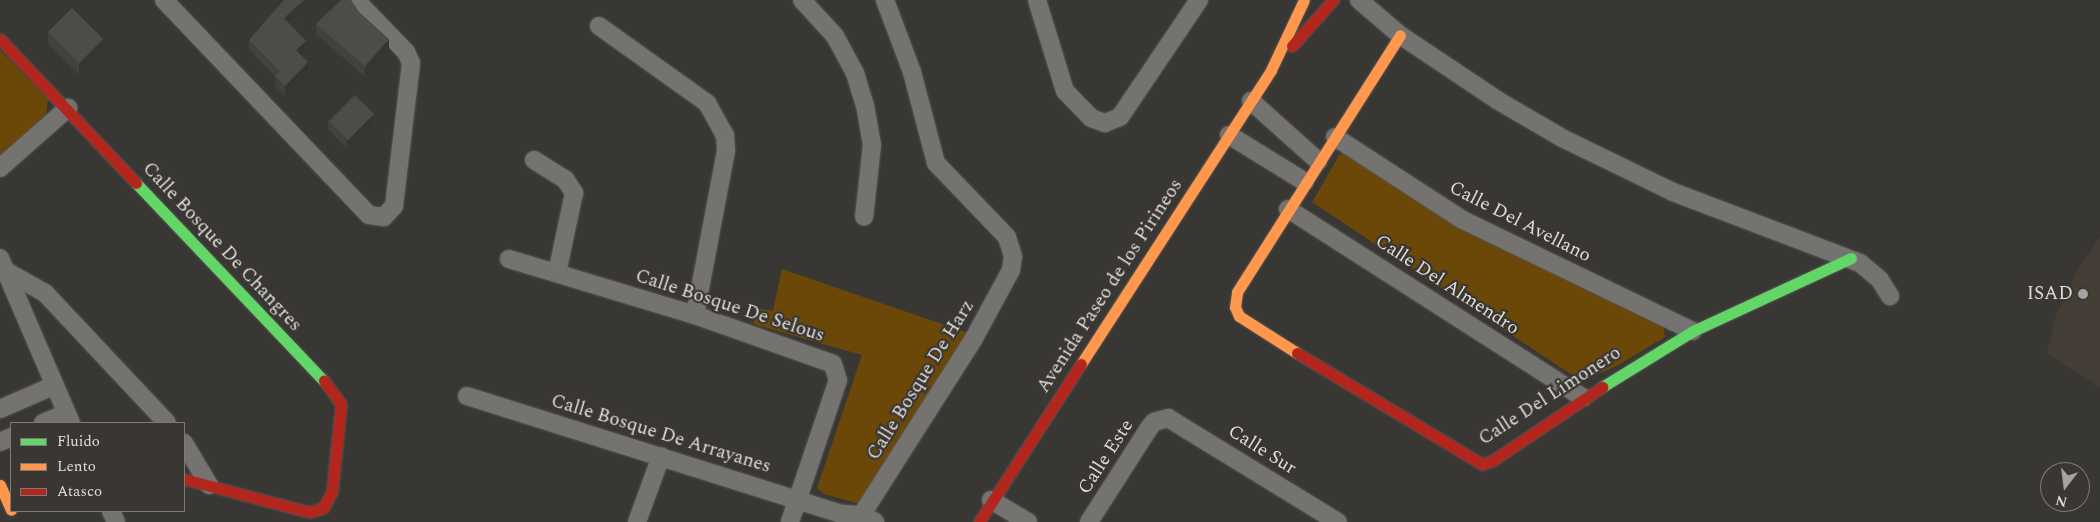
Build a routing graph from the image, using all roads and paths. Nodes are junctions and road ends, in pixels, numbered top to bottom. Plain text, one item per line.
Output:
1 (164, 0) edge
2 (356, 0) edge
3 (802, 0) edge
4 (885, 0) edge
5 (1037, 0) edge
6 (1199, 0) edge
7 (1304, 0) edge
8 (1333, 0) edge
9 (1359, 0) edge
10 (599, 26) dead end
11 (1400, 35) junction
12 (0, 39) edge
13 (1271, 70) junction
14 (1251, 101) junction
15 (68, 108) junction
16 (1229, 135) junction
17 (1335, 137) junction
18 (534, 160) dead end
19 (1318, 161) junction
20 (0, 168) edge
21 (1305, 182) junction
22 (1288, 209) junction
23 (864, 217) dead end
24 (1851, 258) junction
25 (509, 260) dead end
26 (3, 265) edge
27 (557, 273) junction
28 (1890, 296) dead end
29 (695, 315) junction
30 (1693, 331) junction
31 (53, 386) junction
32 (467, 396) dead end
33 (1583, 398) junction
34 (0, 409) edge
35 (69, 418) edge
36 (1162, 419) joint
37 (48, 422) edge
38 (166, 422) edge
39 (185, 445) edge
40 (661, 456) junction
41 (185, 479) edge
42 (0, 484) edge
43 (209, 485) junction
44 (797, 499) junction
45 (10, 509) edge
46 (987, 515) edge
47 (857, 519) edge
48 (1095, 520) edge
49 (637, 522) edge
50 (790, 522) edge
51 (1028, 522) edge
52 (1338, 522) edge

1 - 2 street
3 - 23 street
4 - 47 street, Calle Bosque De Harz
5 - 6 street
7 - 13 street
8 - 13 street
9 - 11 street
10 - 29 street
11 - 17 street
11 - 24 street
12 - 15 street, Calle Bosque De Changres
13 - 14 street, Avenida Paseo de los Pirineos
14 - 16 street, Avenida Paseo de los Pirineos
14 - 19 street
15 - 20 street
15 - 43 street, Calle Bosque De Changres
16 - 21 street
16 - 46 street, Avenida Paseo de los Pirineos
17 - 19 street
17 - 30 street, Calle Del Avellano
18 - 27 street
19 - 21 street
21 - 22 street
22 - 33 street, Calle Del Almendro
22 - 33 street, Calle Del Limonero
24 - 28 street
24 - 30 street, Calle Del Limonero
25 - 27 street, Calle Bosque De Selous
26 - 31 street
26 - 38 street
27 - 29 street, Calle Bosque De Selous
29 - 44 street, Calle Bosque De Selous
30 - 33 street, Calle Del Limonero
31 - 34 street
31 - 35 street
32 - 40 street, Calle Bosque De Arrayanes
35 - 37 street
36 - 48 street, Calle Este
36 - 52 street, Calle Sur
39 - 43 street
40 - 44 street, Calle Bosque De Arrayanes
40 - 49 street
41 - 43 street
42 - 45 street
44 - 47 street, Calle Bosque De Arrayanes
44 - 50 street, Calle Bosque De Selous
46 - 51 street

